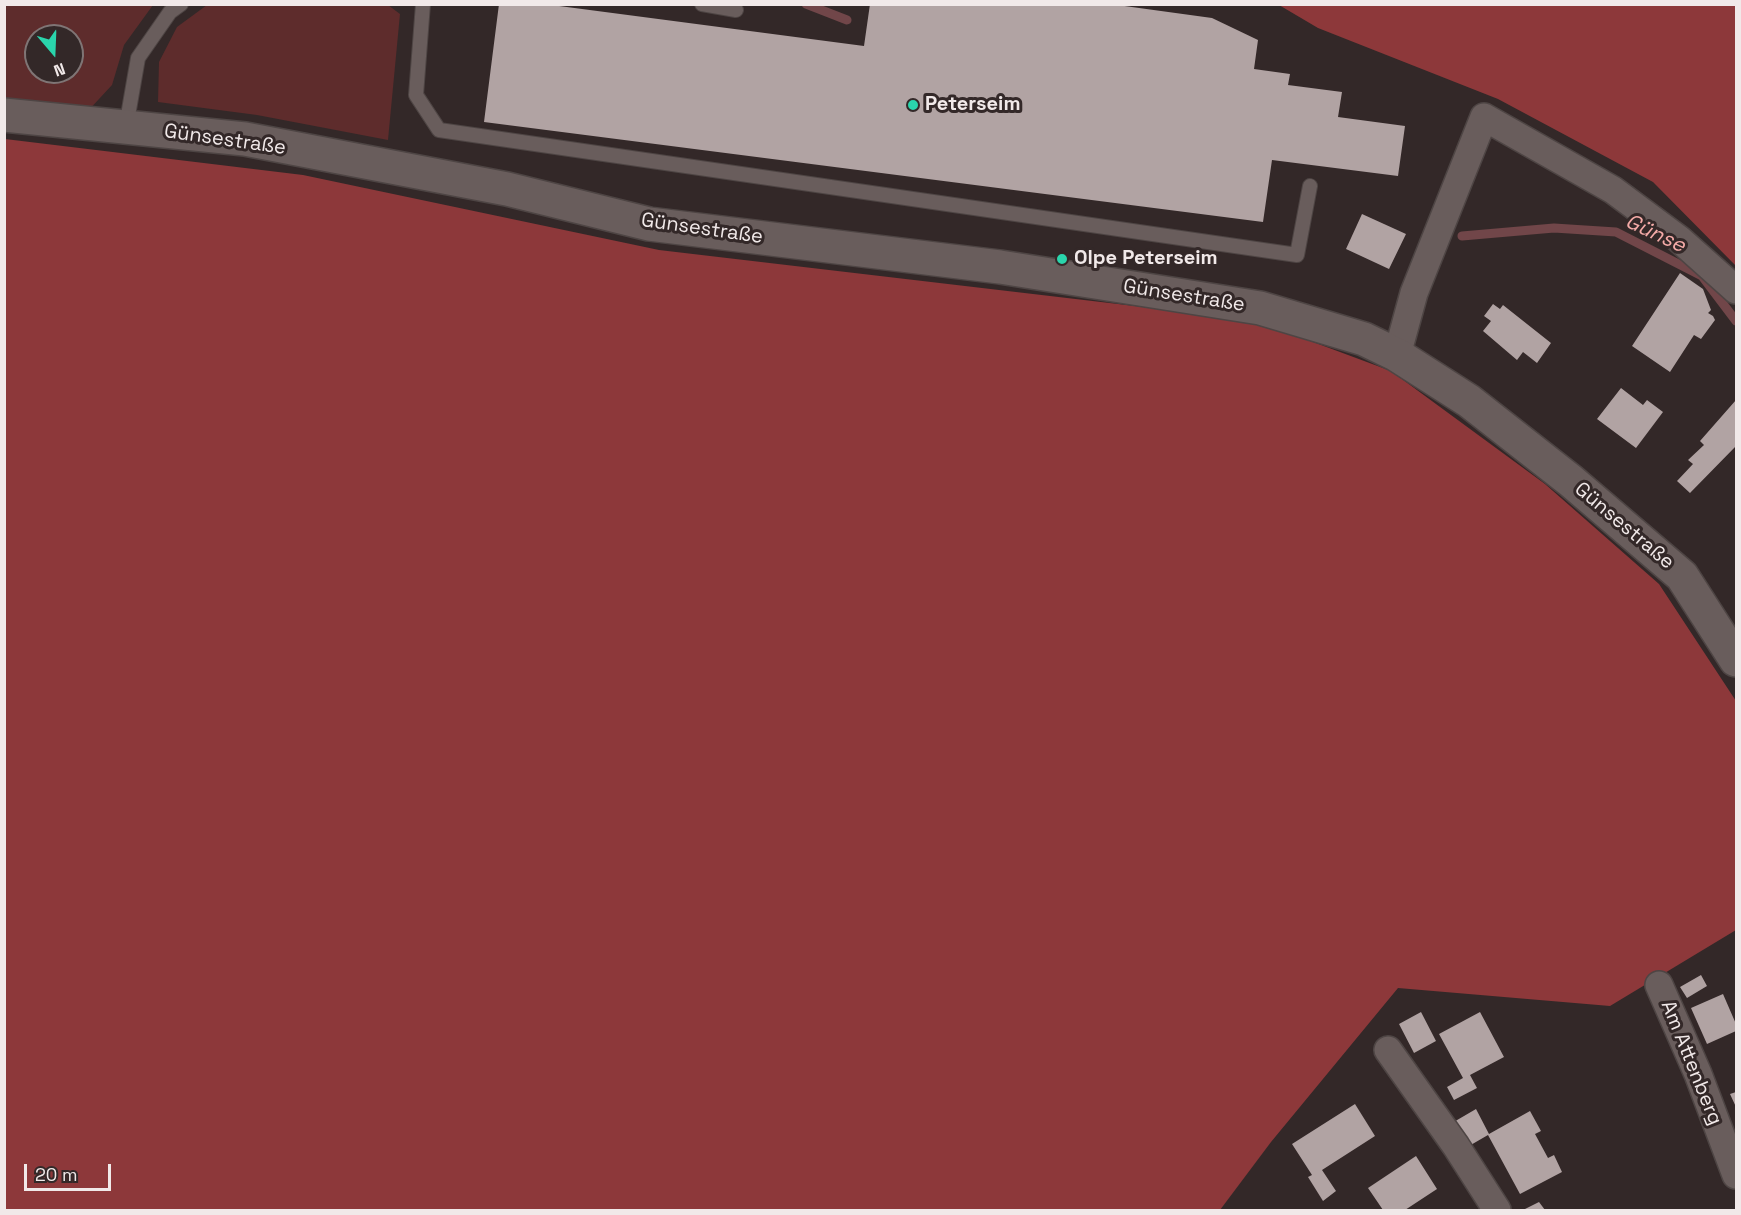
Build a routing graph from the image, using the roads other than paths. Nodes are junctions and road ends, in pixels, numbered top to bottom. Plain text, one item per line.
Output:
1 (182, 4) edge
2 (423, 4) edge
3 (702, 4) edge
4 (736, 10) dead end
5 (4, 115) edge
6 (126, 127) junction
7 (1310, 186) dead end
8 (1737, 290) edge
9 (1397, 355) junction
10 (1737, 660) edge
11 (1659, 985) dead end
12 (1388, 1050) dead end
13 (1737, 1175) edge
14 (1497, 1210) edge

1 - 6 lane
2 - 7 lane
3 - 4 lane
5 - 6 street, Günsestraße
6 - 9 street, Günsestraße
8 - 9 street
9 - 10 street, Günsestraße
11 - 13 street, Am Attenberg
12 - 14 street

